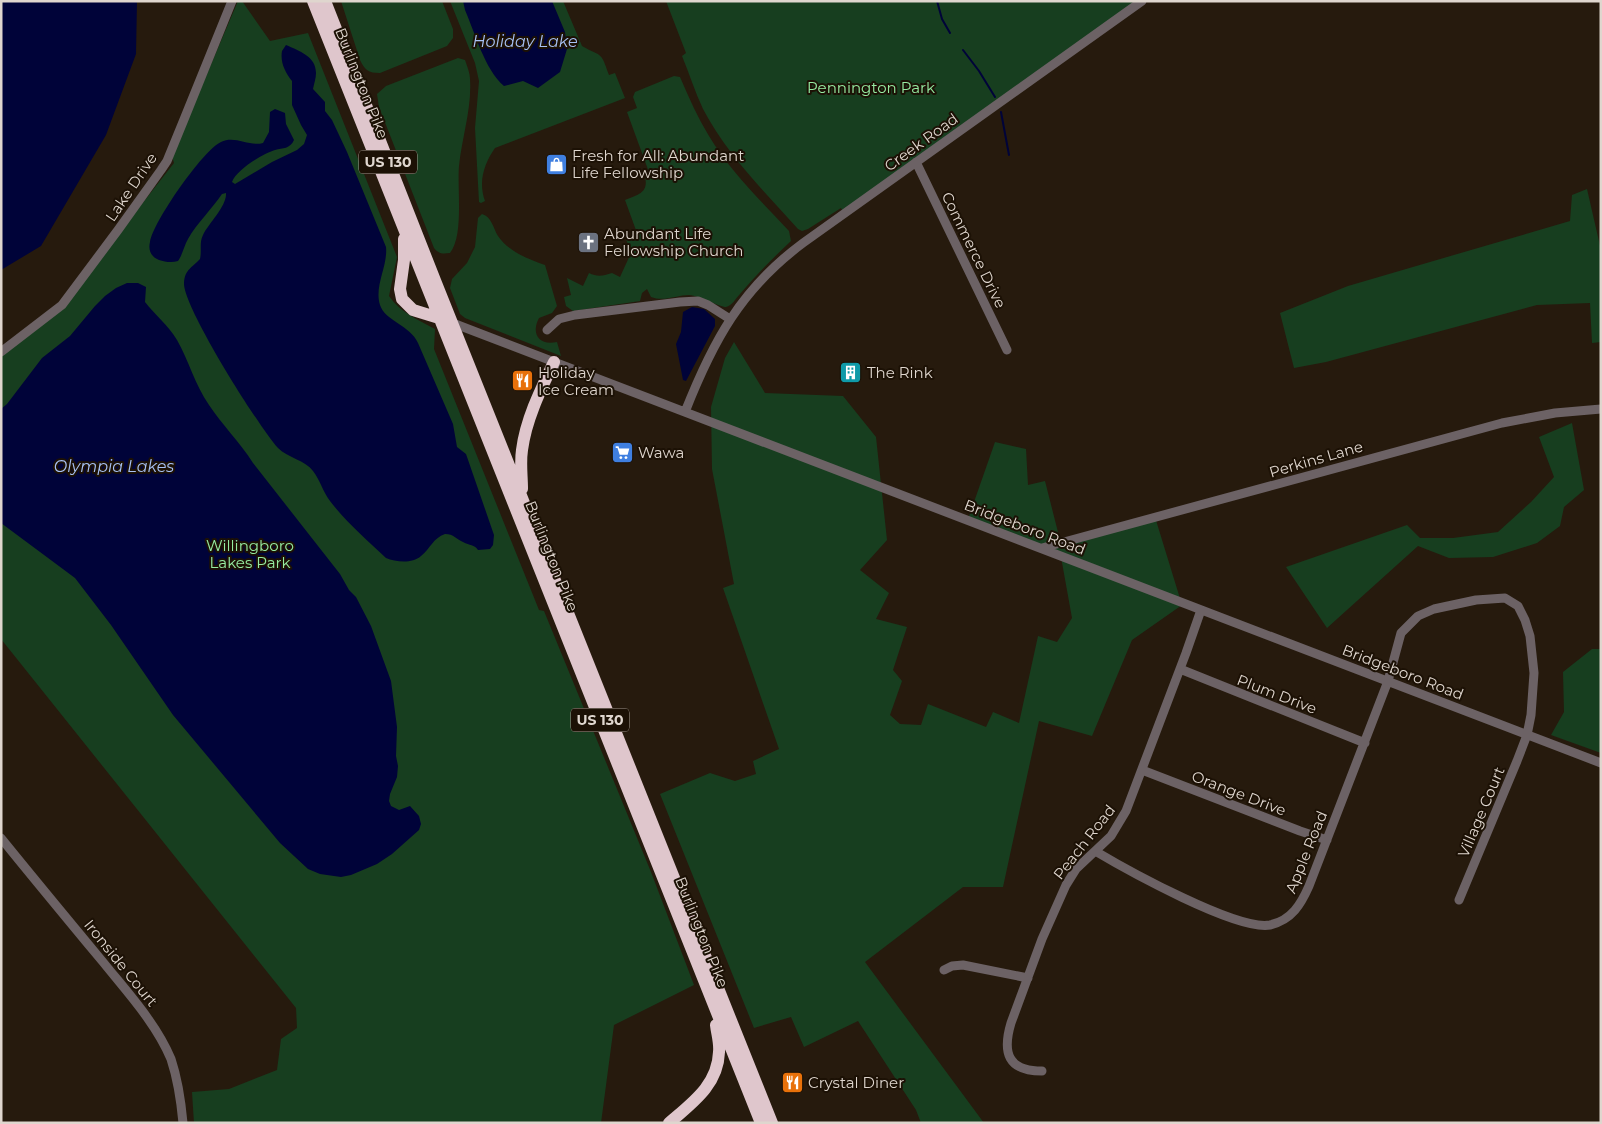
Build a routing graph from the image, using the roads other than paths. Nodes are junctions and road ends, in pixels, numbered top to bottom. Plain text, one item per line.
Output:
1 (232, 1) edge
2 (313, 1) edge
3 (325, 1) edge
4 (1142, 1) edge
5 (916, 162) junction
6 (404, 229) junction
7 (439, 318) junction
8 (730, 319) junction
9 (451, 322) junction
10 (547, 330) dead end
11 (1007, 350) dead end
12 (1, 352) edge
13 (554, 362) junction
14 (1601, 409) edge
15 (685, 412) junction
16 (522, 496) junction
17 (1041, 548) junction
18 (1201, 610) junction
19 (1180, 669) junction
20 (1388, 681) junction
21 (1527, 735) junction
22 (1365, 743) junction
23 (1601, 763) edge
24 (1142, 770) junction
25 (1, 838) edge
26 (1327, 840) junction
27 (1095, 851) junction
28 (1459, 900) dead end
29 (944, 970) dead end
30 (1028, 978) junction
31 (716, 1010) junction
32 (1042, 1071) dead end
33 (183, 1123) edge
34 (669, 1123) edge
35 (761, 1123) edge
36 (772, 1123) edge

1 - 12 street, Lake Drive
2 - 6 highway, Burlington Pike / US 130
3 - 9 highway, Burlington Pike / US 130
4 - 5 street, Creek Road
5 - 8 street, Creek Road
5 - 11 street, Commerce Drive
6 - 7 highway, Burlington Pike / US 130
6 - 7 highway
7 - 9 street, Bridgeboro Road
7 - 31 highway, Burlington Pike / US 130
8 - 10 street
8 - 15 street, Creek Road
9 - 13 street, Bridgeboro Road
9 - 16 highway, Burlington Pike / US 130
13 - 15 street, Bridgeboro Road
13 - 16 highway
14 - 17 street, Perkins Lane
15 - 17 street, Bridgeboro Road
16 - 36 highway, Burlington Pike / US 130
17 - 18 street, Bridgeboro Road
18 - 19 street, Peach Road
18 - 20 street, Bridgeboro Road
19 - 22 street, Plum Drive
19 - 24 street, Peach Road
20 - 21 street, Bridgeboro Road
20 - 21 street, Village Court
20 - 22 street, Apple Road
21 - 23 street, Bridgeboro Road
21 - 28 street, Village Court
22 - 26 street, Apple Road
24 - 26 street, Orange Drive
24 - 27 street, Peach Road
25 - 33 street, Ironside Court
26 - 27 street, Apple Road
27 - 30 street, Peach Road
29 - 30 street
30 - 32 street, Peach Road
31 - 34 highway
31 - 35 highway, Burlington Pike / US 130

